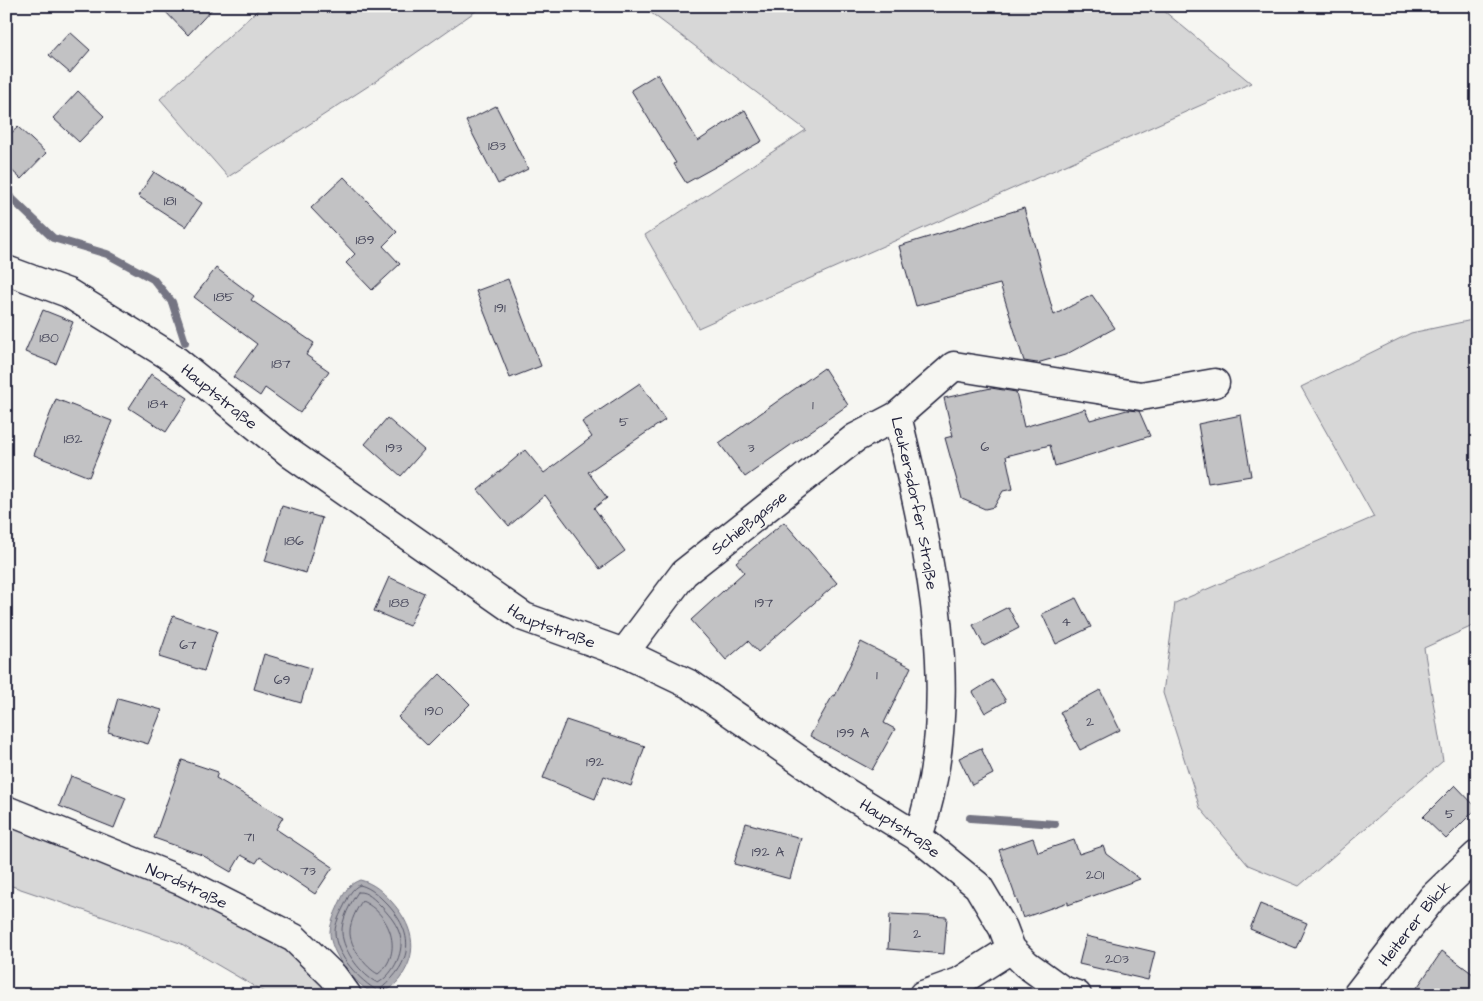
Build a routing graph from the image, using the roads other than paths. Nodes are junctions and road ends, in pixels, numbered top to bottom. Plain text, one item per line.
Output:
1 (6, 270) edge
2 (1215, 383) dead end
3 (896, 416) junction
4 (624, 653) junction
5 (6, 810) edge
6 (918, 837) junction
7 (1477, 855) edge
8 (1011, 949) junction
9 (347, 995) edge
10 (923, 995) edge
11 (1077, 995) edge
12 (1357, 995) edge

1 - 4 street, Hauptstraße
2 - 3 street, Leukersdorfer Straße
3 - 4 street, Schießgasse
3 - 6 street, Leukersdorfer Straße
4 - 6 street, Hauptstraße
5 - 9 street, Nordstraße
6 - 8 street, Hauptstraße
7 - 12 street, Heiterer Blick
8 - 10 street
8 - 11 street, Hauptstraße

